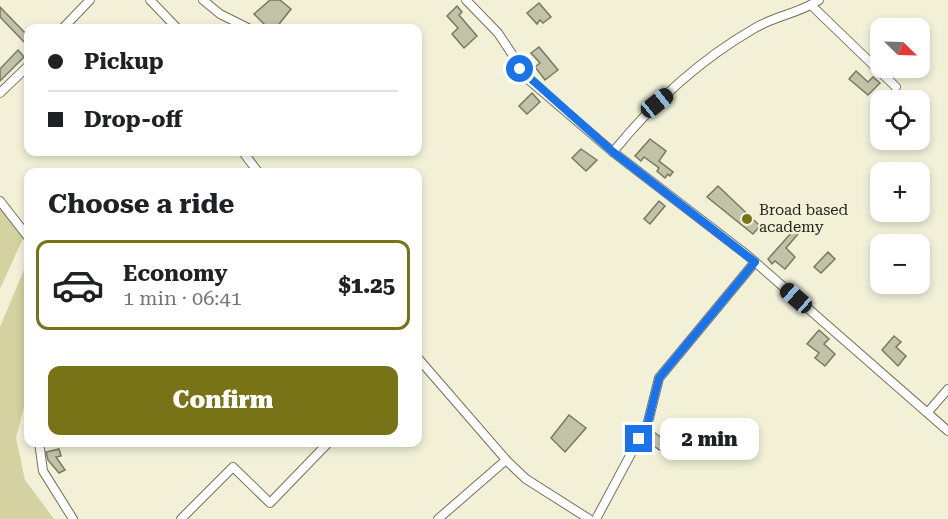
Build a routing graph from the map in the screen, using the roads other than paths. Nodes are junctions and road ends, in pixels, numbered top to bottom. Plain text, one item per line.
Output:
1 (90, 0) edge
2 (150, 0) edge
3 (202, 0) edge
4 (466, 0) edge
5 (819, 0) edge
6 (811, 5) junction
7 (67, 24) edge
8 (173, 24) edge
9 (240, 24) edge
10 (24, 70) edge
11 (896, 87) dead end
12 (0, 93) edge
13 (613, 152) junction
14 (0, 201) edge
15 (24, 232) edge
16 (755, 262) junction
17 (422, 363) edge
18 (948, 388) edge
19 (928, 412) junction
20 (948, 431) edge
21 (40, 447) edge
22 (324, 447) edge
23 (507, 460) junction
24 (73, 519) edge
25 (181, 519) edge
26 (438, 519) edge
27 (589, 519) edge
28 (596, 519) edge

1 - 7 street
2 - 8 street
3 - 9 street
4 - 13 street
5 - 6 street
6 - 11 street
6 - 13 street
10 - 12 street
13 - 16 street
14 - 15 street
16 - 19 street
16 - 28 street
17 - 23 street
18 - 19 street
19 - 20 street
21 - 24 street
22 - 25 street
23 - 26 street
23 - 27 street

